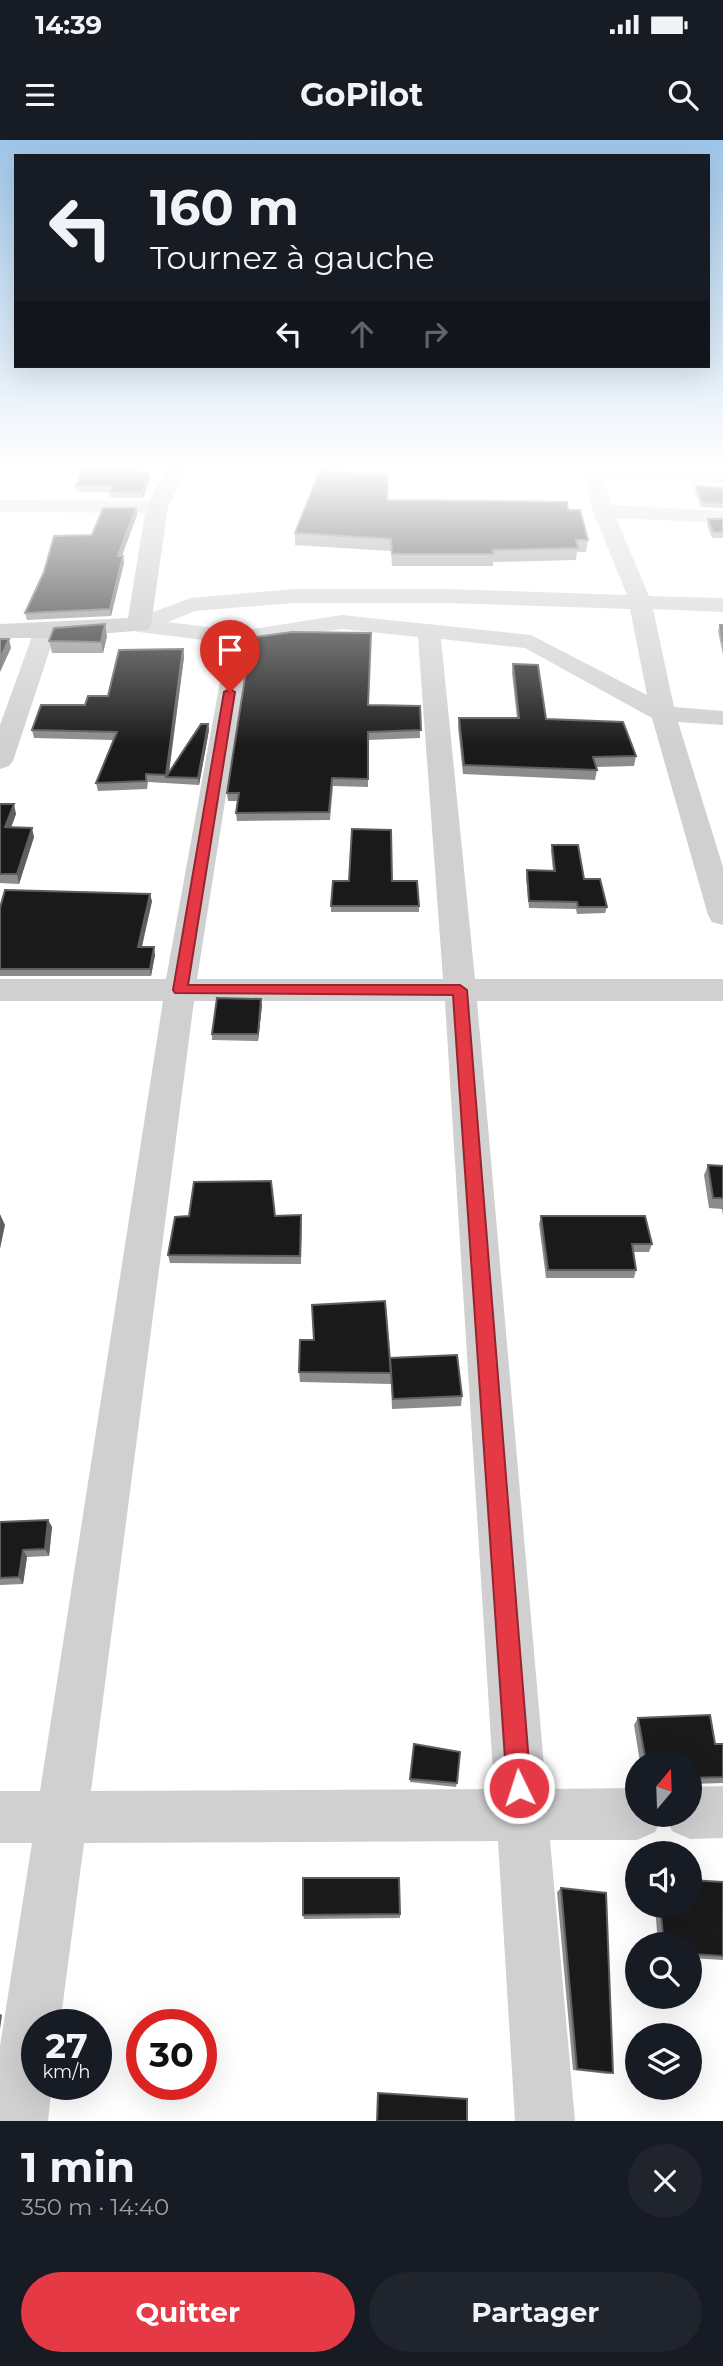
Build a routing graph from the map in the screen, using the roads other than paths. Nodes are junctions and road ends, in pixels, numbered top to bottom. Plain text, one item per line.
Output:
1 (149, 561) edge
2 (624, 561) edge
3 (640, 601) junction
4 (723, 605) edge
5 (139, 625) junction
6 (429, 630) junction
7 (0, 631) edge
8 (45, 631) junction
9 (239, 638) junction
10 (663, 714) junction
11 (723, 718) edge
12 (0, 761) edge
13 (715, 860) edge
14 (723, 915) edge
15 (0, 990) edge
16 (180, 990) junction
17 (460, 990) junction
18 (723, 990) edge
19 (702, 1812) edge
20 (723, 1812) edge
21 (625, 1814) edge
22 (0, 1816) edge
23 (61, 1816) junction
24 (521, 1816) junction
25 (18, 2121) edge
26 (545, 2121) edge

1 - 5 street
2 - 3 street
3 - 4 street
3 - 5 street
3 - 10 street
5 - 8 street
5 - 9 street
6 - 9 street
6 - 10 street
6 - 17 street
7 - 8 street
8 - 12 street
9 - 16 street
10 - 11 street
10 - 13 street
13 - 14 street
15 - 16 street
16 - 17 street
16 - 23 street
17 - 18 street
17 - 24 street
19 - 20 street
21 - 24 street
22 - 23 street
23 - 24 street
23 - 25 street
24 - 26 street

